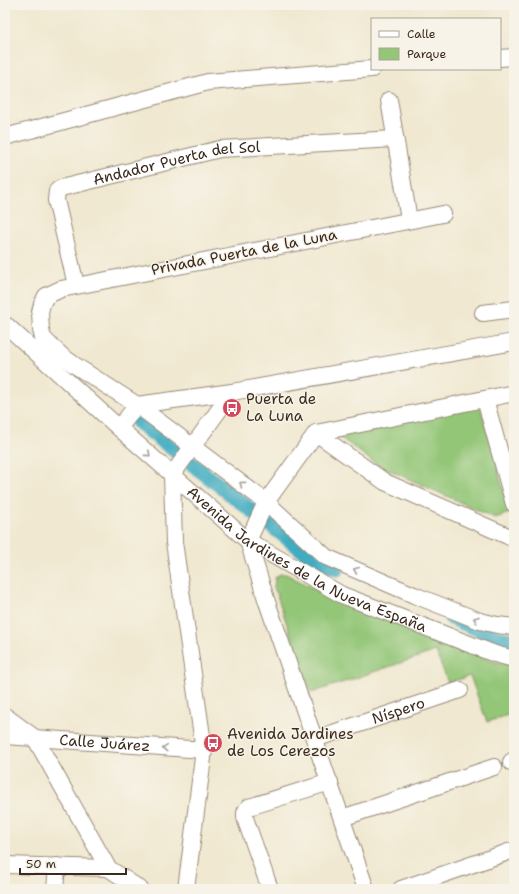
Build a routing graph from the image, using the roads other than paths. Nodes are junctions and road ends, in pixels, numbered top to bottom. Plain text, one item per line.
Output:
1 (514, 57) edge
2 (501, 58) edge
3 (371, 69) edge
4 (389, 100) dead end
5 (5, 137) edge
6 (395, 139) junction
7 (443, 214) dead end
8 (409, 220) junction
9 (76, 285) junction
10 (46, 296) joint
11 (514, 309) edge
12 (483, 313) dead end
13 (6, 326) edge
14 (514, 342) edge
15 (232, 392) junction
16 (514, 393) edge
17 (485, 399) junction
18 (137, 405) junction
19 (119, 428) junction
20 (316, 433) junction
21 (191, 449) junction
22 (174, 472) junction
23 (514, 504) edge
24 (264, 506) junction
25 (250, 536) junction
26 (514, 538) edge
27 (514, 627) edge
28 (514, 659) edge
29 (460, 690) dead end
30 (5, 716) edge
31 (5, 736) edge
32 (35, 738) junction
33 (315, 739) junction
34 (204, 750) junction
35 (494, 767) dead end
36 (330, 782) junction
37 (342, 818) junction
38 (514, 850) edge
39 (5, 864) edge
40 (57, 866) junction
41 (108, 868) junction
42 (55, 889) edge
43 (140, 889) edge
44 (186, 889) edge
45 (270, 889) edge
46 (366, 889) edge
47 (401, 889) edge

1 - 2 street
3 - 5 street
4 - 6 street
6 - 8 street
6 - 9 street, Andador Puerta del Sol
7 - 8 street, Privada Puerta de la Luna
8 - 9 street, Privada Puerta de la Luna
9 - 10 street, Privada Puerta de la Luna
10 - 18 street, Avenida Jardines de la Nueva España
11 - 12 street
13 - 19 street, Avenida Jardines de la Nueva España
14 - 15 street
15 - 18 street
15 - 21 street
16 - 17 street
17 - 20 street
17 - 23 street
18 - 19 street
18 - 21 street, Avenida Jardines de la Nueva España
19 -> 22 street, Avenida Jardines de la Nueva España
20 - 24 street
20 - 26 street
21 - 22 street
24 -> 21 street, Avenida Jardines de la Nueva España
22 - 25 street, Avenida Jardines de la Nueva España
22 - 34 street
24 - 25 street
27 -> 24 street, Avenida Jardines de la Nueva España
25 - 28 street, Avenida Jardines de la Nueva España
25 - 33 street
29 - 33 street, Níspero
30 - 32 street
31 - 32 street, Calle Juárez
34 -> 32 street, Calle Juárez
32 - 41 street
33 - 36 street
34 - 44 street
35 - 37 street
36 - 37 street
36 - 45 street
37 - 46 street
38 - 47 street
39 - 40 street
40 - 41 street
40 - 42 street
41 - 43 street

